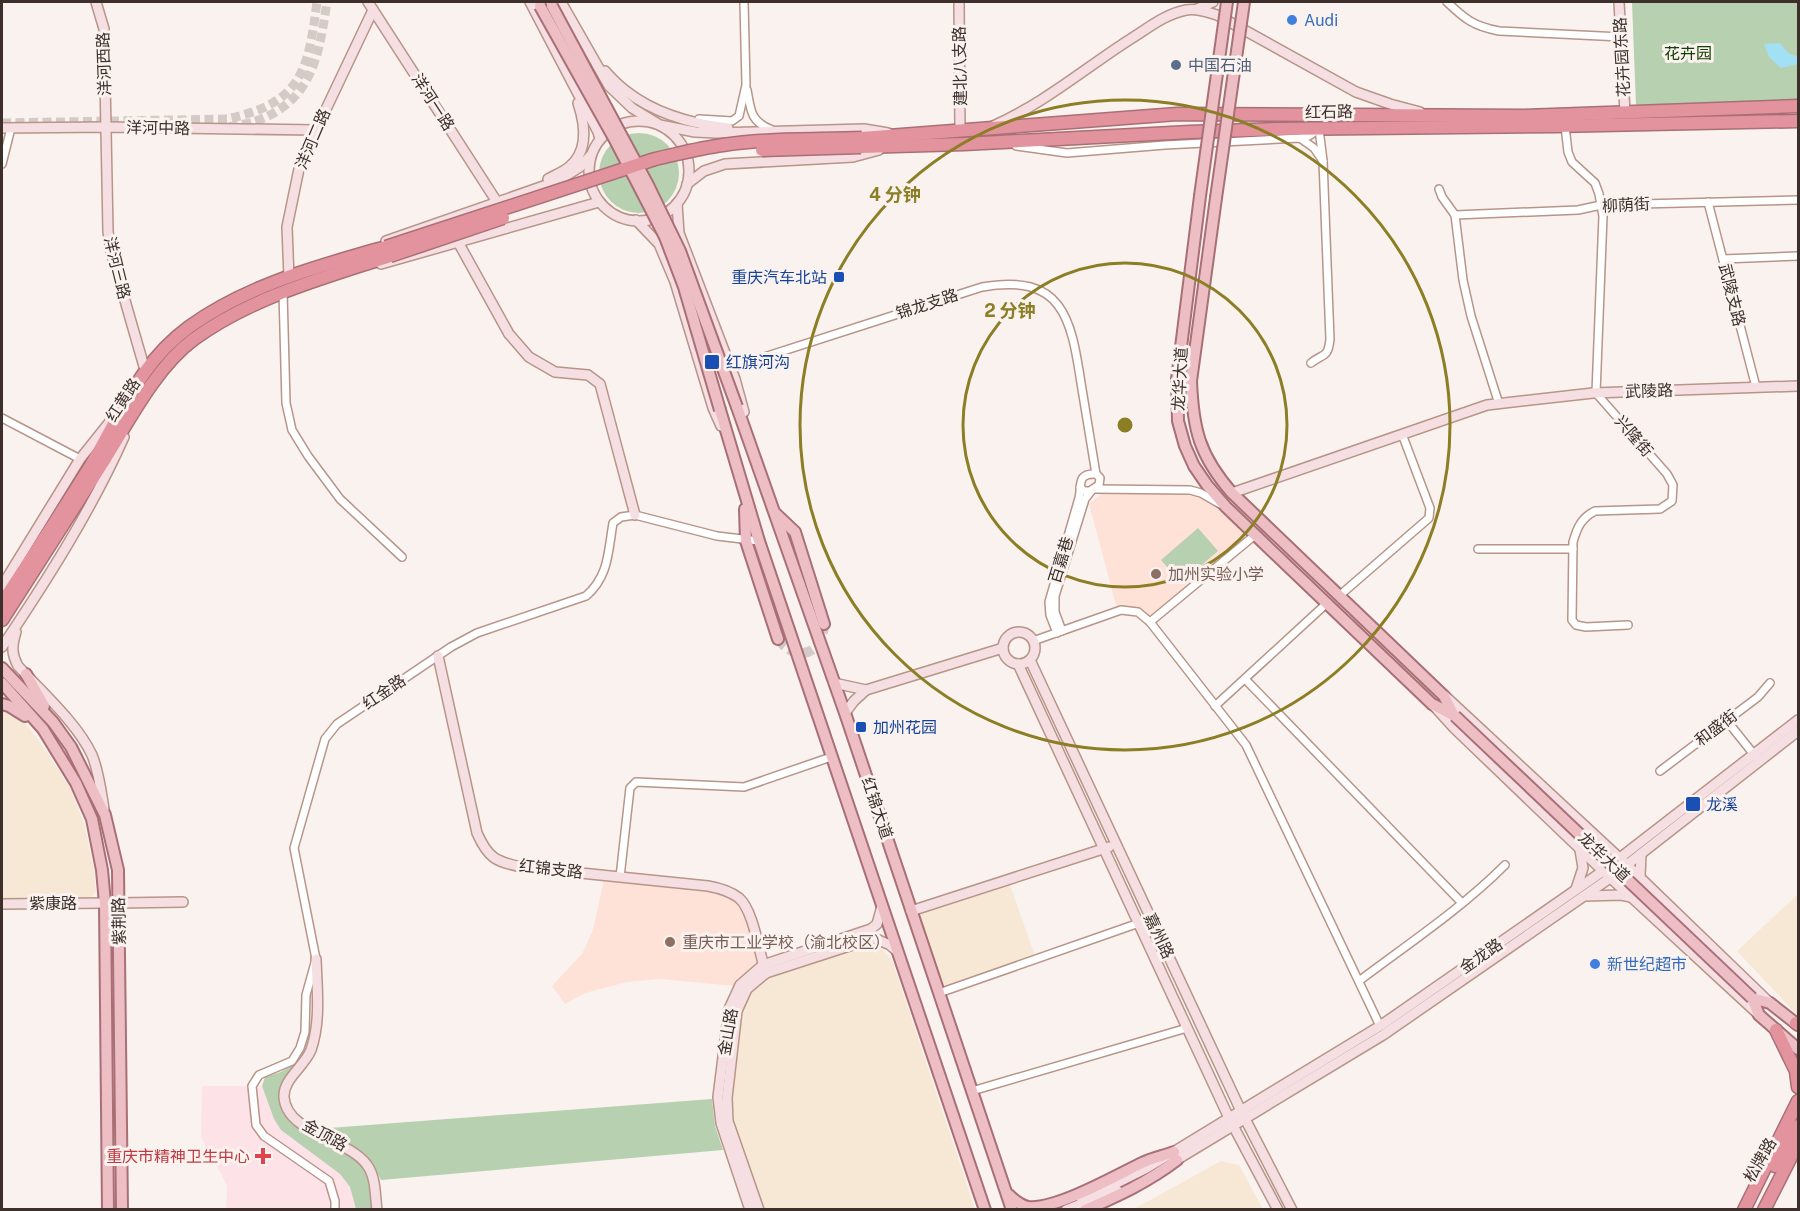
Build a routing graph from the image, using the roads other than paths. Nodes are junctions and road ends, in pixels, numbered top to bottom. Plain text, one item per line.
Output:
1 (96, 2) edge
2 (744, 2) edge
3 (959, 2) edge
4 (1213, 2) edge
5 (1227, 2) edge
6 (1244, 2) edge
7 (1447, 2) edge
8 (1619, 2) edge
9 (545, 3) edge
10 (371, 5) edge
11 (1197, 9) junction
12 (1621, 37) junction
13 (597, 64) junction
14 (570, 77) junction
15 (746, 85) junction
16 (1798, 106) edge
17 (1625, 113) junction
18 (1430, 115) junction
19 (676, 116) junction
20 (1798, 121) edge
21 (660, 125) junction
22 (1565, 126) junction
23 (106, 127) junction
24 (6, 128) edge
25 (986, 129) junction
26 (1320, 129) junction
27 (315, 130) junction
28 (772, 130) junction
29 (748, 131) junction
30 (960, 131) junction
31 (1300, 138) junction
32 (600, 139) junction
33 (898, 141) junction
34 (992, 143) junction
35 (591, 154) junction
36 (1323, 161) junction
37 (2, 164) edge
38 (687, 184) junction
39 (1439, 189) dead end
40 (524, 193) junction
41 (1798, 200) edge
42 (497, 202) junction
43 (599, 202) junction
44 (1708, 202) junction
45 (676, 204) junction
46 (1601, 205) junction
47 (1455, 215) junction
48 (636, 220) junction
49 (458, 242) junction
50 (1798, 256) edge
51 (1722, 259) junction
52 (336, 267) junction
53 (289, 278) junction
54 (283, 292) junction
55 (1311, 363) dead end
56 (730, 368) junction
57 (145, 370) junction
58 (1798, 386) edge
59 (1756, 387) junction
60 (1596, 393) junction
61 (1499, 404) junction
62 (136, 410) junction
63 (2, 418) edge
64 (1402, 434) junction
65 (734, 452) junction
66 (756, 458) junction
67 (89, 466) junction
68 (1096, 474) junction
69 (1080, 487) junction
70 (1093, 490) junction
71 (1232, 493) junction
72 (745, 494) junction
73 (1226, 507) junction
74 (774, 512) junction
75 (635, 515) junction
76 (1255, 535) junction
77 (32, 540) junction
78 (746, 541) junction
79 (759, 541) junction
80 (1478, 549) dead end
81 (1573, 549) junction
82 (402, 557) dead end
83 (2, 578) edge
84 (2, 586) edge
85 (1339, 596) junction
86 (2, 603) edge
87 (1326, 604) junction
88 (2, 620) edge
89 (19, 621) junction
90 (1150, 622) junction
91 (824, 624) tunnel mouth
92 (1628, 625) dead end
93 (1059, 632) junction
94 (778, 639) tunnel mouth
95 (1033, 641) junction
96 (2, 647) edge
97 (1003, 648) junction
98 (438, 656) junction
99 (1030, 660) junction
100 (1018, 664) junction
101 (2, 668) edge
102 (26, 674) junction
103 (1245, 679) junction
104 (834, 683) junction
105 (1770, 683) dead end
106 (2, 684) edge
107 (866, 690) junction
108 (1444, 696) junction
109 (2, 704) edge
110 (1432, 704) junction
111 (1215, 706) junction
112 (845, 713) junction
113 (1455, 716) junction
114 (1798, 720) edge
115 (1727, 721) junction
116 (53, 722) junction
117 (43, 729) junction
118 (1798, 731) edge
119 (831, 757) junction
120 (1756, 758) junction
121 (1660, 771) dead end
122 (105, 814) junction
123 (1116, 844) junction
124 (1104, 848) junction
125 (1579, 848) junction
126 (1641, 854) junction
127 (1623, 861) junction
128 (1504, 865) dead end
129 (1606, 874) junction
130 (620, 877) junction
131 (1640, 877) junction
132 (1579, 893) junction
133 (1633, 898) junction
134 (183, 902) dead end
135 (2, 903) edge
136 (105, 903) junction
137 (119, 903) junction
138 (1462, 903) junction
139 (882, 906) junction
140 (911, 911) junction
141 (1139, 923) junction
142 (872, 934) junction
143 (898, 952) junction
144 (316, 959) junction
145 (764, 969) junction
146 (1359, 981) junction
147 (939, 993) junction
148 (1752, 998) junction
149 (1770, 1003) junction
150 (1759, 1015) junction
151 (1798, 1024) edge
152 (1380, 1026) junction
153 (1187, 1028) junction
154 (1776, 1030) junction
155 (1798, 1049) edge
156 (1798, 1087) edge
157 (1230, 1088) junction
158 (972, 1091) junction
159 (1263, 1098) junction
160 (1797, 1103) edge
161 (1243, 1116) junction
162 (1232, 1122) junction
163 (1798, 1126) edge
164 (1798, 1143) edge
165 (1175, 1156) junction
166 (1798, 1156) edge
167 (1149, 1171) junction
168 (1005, 1190) junction
169 (982, 1206) edge
170 (108, 1209) edge
171 (122, 1209) edge
172 (335, 1209) edge
173 (377, 1209) edge
174 (750, 1209) edge
175 (759, 1209) edge
176 (1012, 1209) edge
177 (1048, 1209) edge
178 (1066, 1209) edge
179 (1085, 1209) edge
180 (1278, 1209) edge
181 (1292, 1209) edge
182 (1744, 1209) edge
183 (1751, 1209) edge
184 (1764, 1209) edge
185 (1771, 1209) edge

1 - 23 main road, 洋河西路
2 - 15 street
3 - 30 main road, 建北八支路
4 - 11 main road
5 - 73 main road, 龙华大道, bridge
6 - 71 main road, 龙华大道, bridge
7 - 12 street
8 - 12 main road, 花卉园东路
9 - 13 main road
9 - 14 main road
9 - 65 main road, 红锦大道, bridge
9 - 66 main road, 红锦大道, bridge
10 - 27 main road, 洋河二路
10 - 42 main road, 洋河一路
11 - 18 main road, 红石路
11 - 25 main road, 红石路
12 - 17 main road, 花卉园东路
13 - 19 main road
13 - 21 main road
14 - 32 main road
14 - 40 main road
15 - 19 street
15 - 28 street
16 - 17 highway, 红石路
17 - 18 highway, 红石路
18 - 25 highway, 红石路
19 - 29 main road
20 - 22 highway, 红石路
21 - 29 main road
21 - 32 main road
21 - 38 main road
22 - 26 highway, 红石路
22 - 46 street
23 - 24 main road, 洋河中路
23 - 27 main road, 洋河中路
23 - 57 main road, 洋河三路
24 - 37 street
25 - 30 highway, 红石路
26 - 31 street
26 - 34 highway, 红石路
26 - 36 street
27 - 53 main road, 洋河二路
28 - 29 main road
28 - 33 main road
30 - 33 highway, 红石路
31 - 34 street
31 - 36 street
32 - 35 main road
33 - 34 highway, 红石路
33 - 38 main road
33 - 52 highway, 红石路, bridge
35 - 40 main road
35 - 43 main road
36 - 55 street
38 - 45 main road
39 - 47 street
40 - 42 main road
41 - 44 street, 柳荫街
42 - 52 main road
43 - 48 main road
43 - 49 main road
44 - 46 street, 柳荫街
44 - 51 street, 武陵支路
45 - 48 main road
45 - 56 main road
46 - 47 street, 柳荫街
46 - 60 street
47 - 61 street
48 - 65 main road
49 - 52 main road
49 - 75 main road
50 - 51 street
51 - 59 street, 武陵支路
52 - 53 highway, 红黄路
52 - 54 highway, 红黄路
53 - 57 highway, 红黄路
54 - 62 highway, 红黄路
54 - 82 street
56 - 66 main road
56 - 68 street, 锦龙支路
57 - 67 highway, 红黄路
58 - 59 main road, 武陵路
59 - 60 main road, 武陵路
60 - 61 main road, 武陵路
60 - 81 street, 兴隆街
61 - 64 main road, 武陵路
62 - 67 highway, 红黄路
62 - 89 main road
63 - 67 street
64 - 71 main road, 武陵路
64 - 85 street
65 - 72 main road, 红锦大道
66 - 74 main road, 红锦大道
67 - 77 main road
67 - 86 highway, 红黄路
67 - 88 highway, 红黄路
68 - 69 street
68 - 70 street
69 - 70 street
69 - 93 street, 百嘉巷
70 - 73 street
70 - 93 street, 百嘉巷
71 - 85 main road, 龙华大道
72 - 78 main road
72 - 79 main road, 红锦大道
73 - 76 main road, 龙华大道
74 - 91 main road
74 - 104 main road, 红锦大道
75 - 78 street
75 - 98 street, 红金路
76 - 87 main road, 龙华大道
76 - 90 street
77 - 83 main road
77 - 84 main road
78 - 79 street
78 - 94 main road
79 - 119 main road, 红锦大道
80 - 81 street
81 - 92 street, 兴隆街
85 - 108 main road, 龙华大道
87 - 103 street
87 - 110 main road, 龙华大道
89 - 96 main road
89 - 102 main road
90 - 93 street
90 - 111 street
93 - 95 street
95 - 97 main road
95 - 99 main road
97 - 100 main road
97 - 107 main road
98 - 130 main road, 红锦支路
98 - 144 street, 红金路
99 - 100 main road
99 - 123 main road, 嘉州路
100 - 124 main road, 嘉州路
101 - 116 main road, 紫荆路
102 - 116 main road
102 - 122 main road
103 - 111 street
103 - 138 street
104 - 107 main road
104 - 112 main road, 红锦大道
105 - 115 street, 和盛街
106 - 117 main road, 紫荆路
107 - 112 main road
108 - 113 main road, 龙华大道
108 - 127 main road
109 - 117 main road
110 - 113 main road, 龙华大道
110 - 125 main road
111 - 146 street
112 - 140 main road, 红锦大道
113 - 148 main road, 龙华大道, bridge
114 - 120 main road, 金龙路
115 - 120 street
115 - 121 street, 和盛街
116 - 122 main road, 紫荆路
117 - 136 main road, 紫荆路
118 - 120 main road, 金龙路
119 - 130 street
119 - 139 main road, 红锦大道
120 - 126 main road, 金龙路
120 - 127 main road, 金龙路
122 - 137 main road, 紫荆路
123 - 124 main road
123 - 157 main road, 嘉州路
124 - 140 main road
124 - 141 main road, 嘉州路
125 - 129 main road
125 - 132 main road
126 - 127 main road, 金龙路
126 - 131 main road
127 - 129 main road, 金龙路
127 - 131 main road
128 - 138 street
129 - 132 main road, 金龙路
129 - 133 main road
130 - 145 main road, 红锦支路
131 - 149 main road
132 - 133 main road
132 - 152 main road, 金龙路
132 - 161 main road, 金龙路
133 - 150 main road
134 - 137 main road
135 - 136 main road, 紫康路
136 - 170 main road, 紫荆路
137 - 171 main road, 紫荆路
138 - 146 street
139 - 142 main road
139 - 143 main road, 红锦大道
140 - 147 main road, 红锦大道
141 - 147 street
141 - 153 main road, 嘉州路
142 - 143 main road
142 - 145 main road, 金山路
143 - 169 main road, 红锦大道
144 - 172 street, 红金路
144 - 173 main road, 金顶路
145 - 174 main road, 金山路
145 - 175 main road, 金山路
146 - 152 street
147 - 158 main road, 红锦大道
148 - 149 main road, 龙华大道
148 - 150 main road, 龙华大道
149 - 151 main road, 龙华大道
150 - 154 main road, 龙华大道
152 - 159 main road, 金龙路
153 - 158 street
153 - 162 main road, 嘉州路
154 - 155 main road, 龙华大道
154 - 156 highway
156 - 160 highway
157 - 159 main road
157 - 161 main road, 嘉州路
158 - 168 main road, 红锦大道
159 - 161 main road, 金龙路
160 - 182 highway
161 - 162 main road, 金龙路
161 - 181 main road, 嘉州路
162 - 165 main road, 金龙路
162 - 180 main road, 嘉州路
163 - 183 highway, 松牌路
164 - 184 highway, 松牌路
165 - 167 main road, 金龙路
165 - 168 main road
165 - 179 main road
166 - 185 highway
167 - 177 main road
167 - 178 main road
168 - 176 main road, 红锦大道

